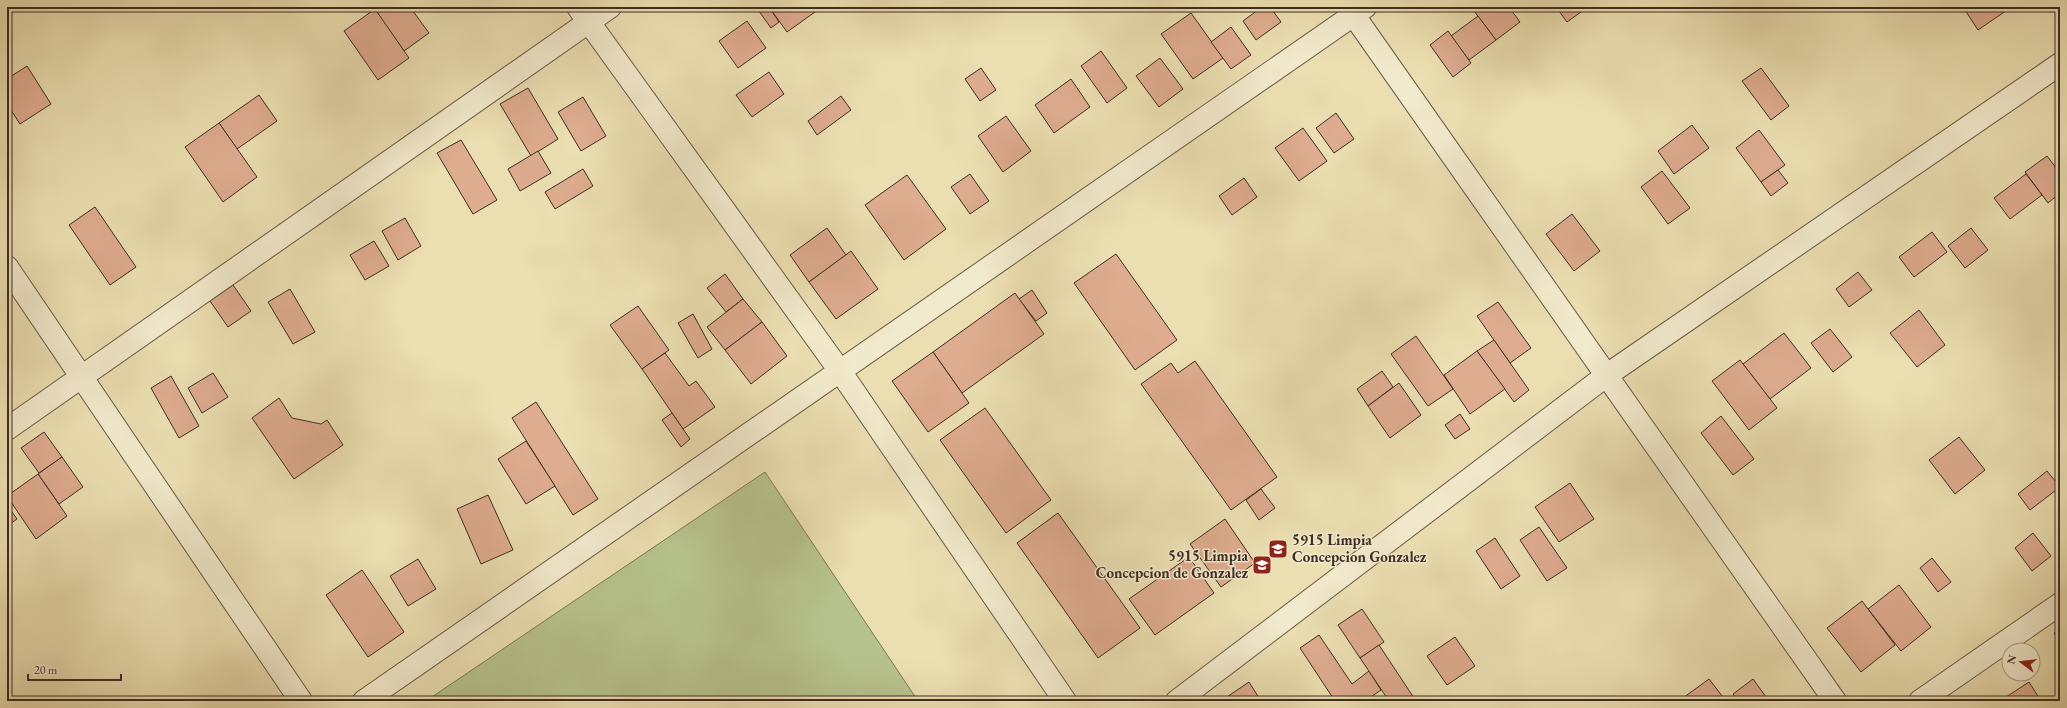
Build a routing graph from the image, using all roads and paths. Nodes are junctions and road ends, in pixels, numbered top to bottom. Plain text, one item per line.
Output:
1 (610, 7) edge
2 (1355, 10) edge
3 (583, 14) edge
4 (2060, 64) edge
5 (7, 267) edge
6 (840, 371) junction
7 (1607, 375) junction
8 (82, 378) junction
9 (7, 429) edge
10 (2060, 604) edge
11 (301, 701) edge
12 (364, 701) edge
13 (1065, 701) edge
14 (1177, 701) edge
15 (1835, 701) edge
16 (1920, 701) edge

1 - 3 street
2 - 6 street
2 - 7 street
3 - 6 street
3 - 8 street
4 - 7 street
5 - 8 street
6 - 12 street
6 - 13 street
7 - 14 street
7 - 15 street
8 - 9 street
8 - 11 street
10 - 16 street

